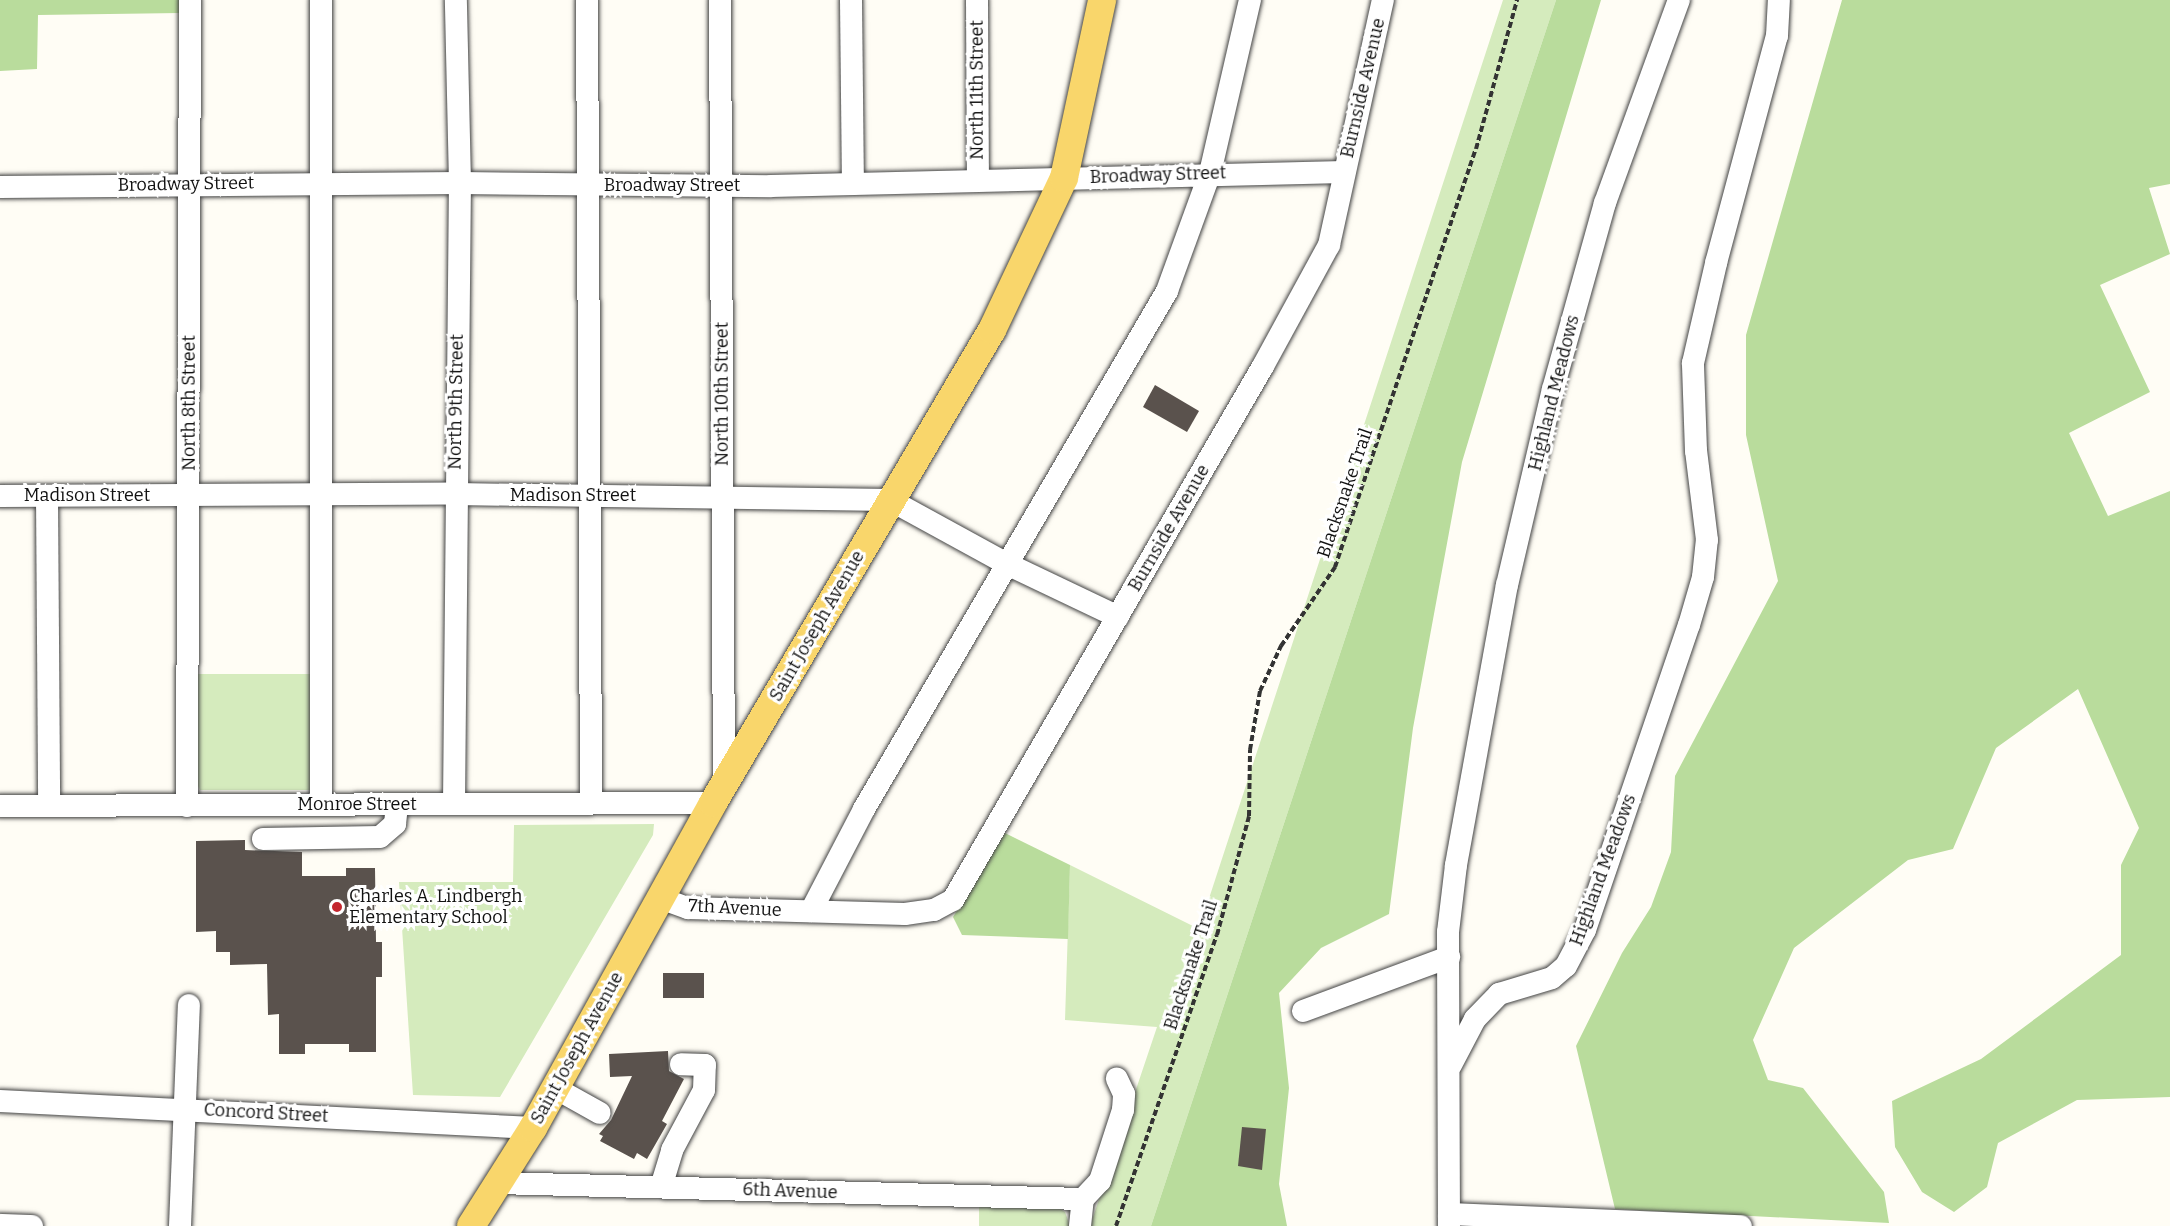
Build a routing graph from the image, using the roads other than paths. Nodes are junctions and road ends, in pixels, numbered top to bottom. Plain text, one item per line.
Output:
1 (190, 0) edge
2 (321, 0) edge
3 (456, 0) edge
4 (587, 0) edge
5 (720, 0) edge
6 (852, 0) edge
7 (977, 0) edge
8 (1102, 0) edge
9 (1250, 0) edge
10 (1383, 0) edge
11 (1679, 0) edge
12 (1779, 0) edge
13 (1344, 172) junction
14 (1210, 173) junction
15 (1064, 178) junction
16 (978, 180) junction
17 (321, 183) junction
18 (460, 183) junction
19 (190, 184) junction
20 (853, 184) junction
21 (586, 185) junction
22 (721, 186) junction
23 (0, 187) edge
24 (321, 494) junction
25 (455, 494) junction
26 (188, 495) junction
27 (588, 495) junction
28 (0, 496) edge
29 (47, 496) junction
30 (723, 496) junction
31 (890, 500) junction
32 (1005, 563) junction
33 (1118, 617) junction
34 (719, 795) junction
35 (591, 802) junction
36 (321, 804) junction
37 (397, 804) junction
38 (454, 804) junction
39 (0, 806) edge
40 (49, 806) junction
41 (187, 806) junction
42 (263, 838) dead end
43 (660, 898) junction
44 (811, 911) junction
45 (1449, 957) junction
46 (189, 1005) dead end
47 (1303, 1011) dead end
48 (681, 1064) dead end
49 (1449, 1069) junction
50 (1117, 1079) dead end
51 (555, 1088) junction
52 (0, 1101) edge
53 (185, 1109) junction
54 (600, 1113) dead end
55 (533, 1128) junction
56 (498, 1183) junction
57 (661, 1187) junction
58 (1083, 1199) junction
59 (1449, 1220) edge
60 (0, 1225) edge
61 (32, 1226) edge
62 (180, 1226) edge
63 (471, 1226) edge
64 (1080, 1226) edge
65 (1741, 1226) edge

1 - 19 street, North 8th Street
2 - 17 street
3 - 18 street, North 9th Street
4 - 21 street
5 - 22 street, North 10th Street
6 - 20 street
7 - 16 street, North 11th Street
8 - 15 main road, Saint Joseph Avenue
9 - 14 street
10 - 13 street, Burnside Avenue
11 - 45 street, Highland Meadows
12 - 49 street, Highland Meadows
13 - 14 street, Broadway Street
13 - 33 street, Burnside Avenue
14 - 15 street, Broadway Street
14 - 32 street
15 - 16 street, Broadway Street
15 - 31 main road, Saint Joseph Avenue
16 - 20 street, Broadway Street
17 - 18 street, Broadway Street
17 - 19 street, Broadway Street
17 - 24 street
18 - 21 street, Broadway Street
18 - 25 street, North 9th Street
19 - 23 street, Broadway Street
19 - 26 street, North 8th Street
20 - 22 street, Broadway Street
21 - 22 street, Broadway Street
21 - 27 street
22 - 30 street, North 10th Street
24 - 25 street, Madison Street
24 - 26 street, Madison Street
24 - 36 street
25 - 27 street, Madison Street
25 - 38 street, North 9th Street
26 - 29 street, Madison Street
26 - 41 street, North 8th Street
27 - 30 street, Madison Street
27 - 35 street
28 - 29 street, Madison Street
29 - 40 street
30 - 31 street, Madison Street
30 - 34 street, North 10th Street
31 - 32 street, Madison Street
31 - 34 main road, Saint Joseph Avenue
32 - 33 street, Madison Street
32 - 44 street
33 - 44 street, Burnside Avenue
34 - 35 street, Monroe Street
34 - 43 main road, Saint Joseph Avenue
35 - 38 street, Monroe Street
36 - 37 street, Monroe Street
36 - 41 street, Monroe Street
37 - 38 street, Monroe Street
37 - 42 street
39 - 40 street, Monroe Street
40 - 41 street, Monroe Street
43 - 44 street, 7th Avenue
43 - 51 main road, Saint Joseph Avenue
45 - 47 street
45 - 49 street, Highland Meadows
46 - 53 street
48 - 57 street
49 - 59 street
50 - 58 street
51 - 54 street
51 - 55 main road, Saint Joseph Avenue
52 - 53 street, Concord Street
53 - 55 street, Concord Street
53 - 62 street
55 - 56 main road, Saint Joseph Avenue
56 - 57 street, 6th Avenue
56 - 63 main road, Saint Joseph Avenue
57 - 58 street, 6th Avenue
58 - 64 street
59 - 65 street
60 - 61 street

